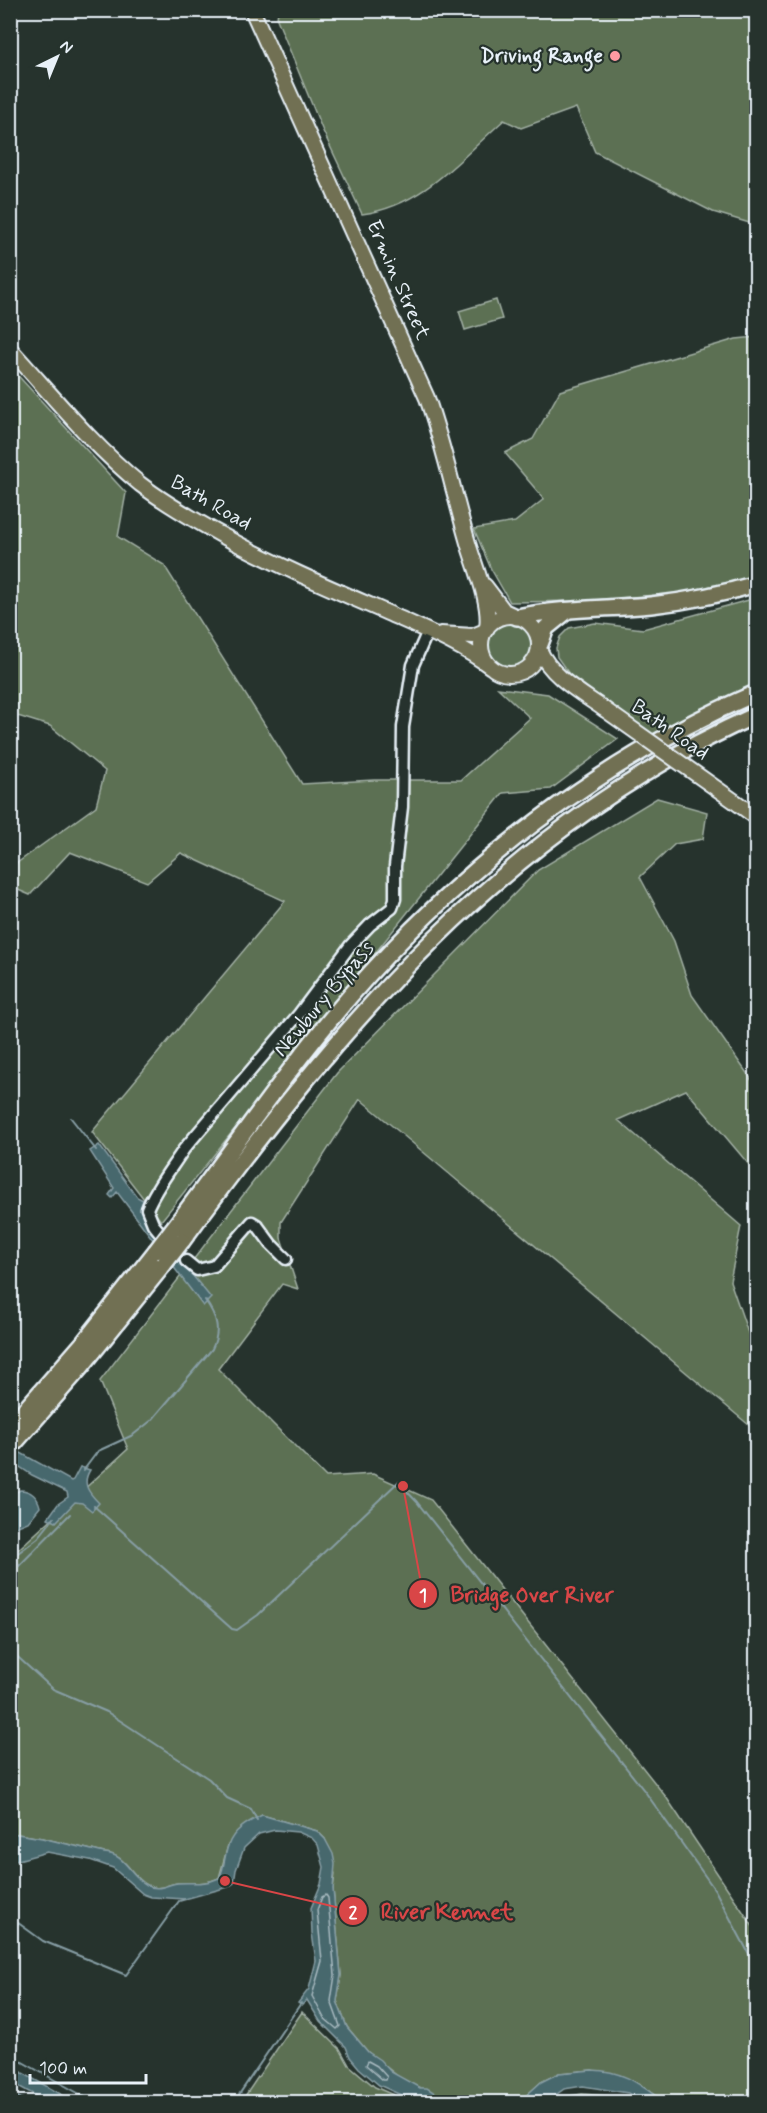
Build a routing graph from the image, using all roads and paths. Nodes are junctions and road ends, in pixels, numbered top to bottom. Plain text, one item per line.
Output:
1 (252, 10) edge
2 (10, 350) edge
3 (479, 577) junction
4 (756, 584) edge
5 (567, 611) junction
6 (516, 617) junction
7 (486, 629) junction
8 (430, 632) junction
9 (540, 646) junction
10 (491, 667) junction
11 (520, 673) junction
12 (560, 678) junction
13 (756, 693) edge
14 (756, 715) edge
15 (756, 817) edge
16 (180, 1247) junction
17 (160, 1257) junction
18 (286, 1259) dead end
19 (10, 1427) edge
20 (13, 1446) edge

1 - 3 main road, Ermin Street
2 - 8 main road, Bath Road
3 - 6 main road, Ermin Street
3 - 7 main road, Ermin Street
4 - 5 highway
5 - 6 highway
5 - 9 highway
6 - 7 main road
6 - 9 main road
7 - 8 main road, Bath Road
7 - 10 main road
8 - 10 main road, Bath Road
8 - 16 street
9 - 11 main road
9 - 12 main road, Bath Road
10 - 11 main road
11 - 12 main road, Bath Road
12 - 15 main road, Bath Road, bridge
13 - 16 highway, Newbury Bypass
14 - 16 highway, Newbury Bypass
16 - 17 highway, Newbury Bypass, bridge
16 - 18 street
17 - 19 highway, Newbury Bypass
17 - 20 highway, Newbury Bypass

